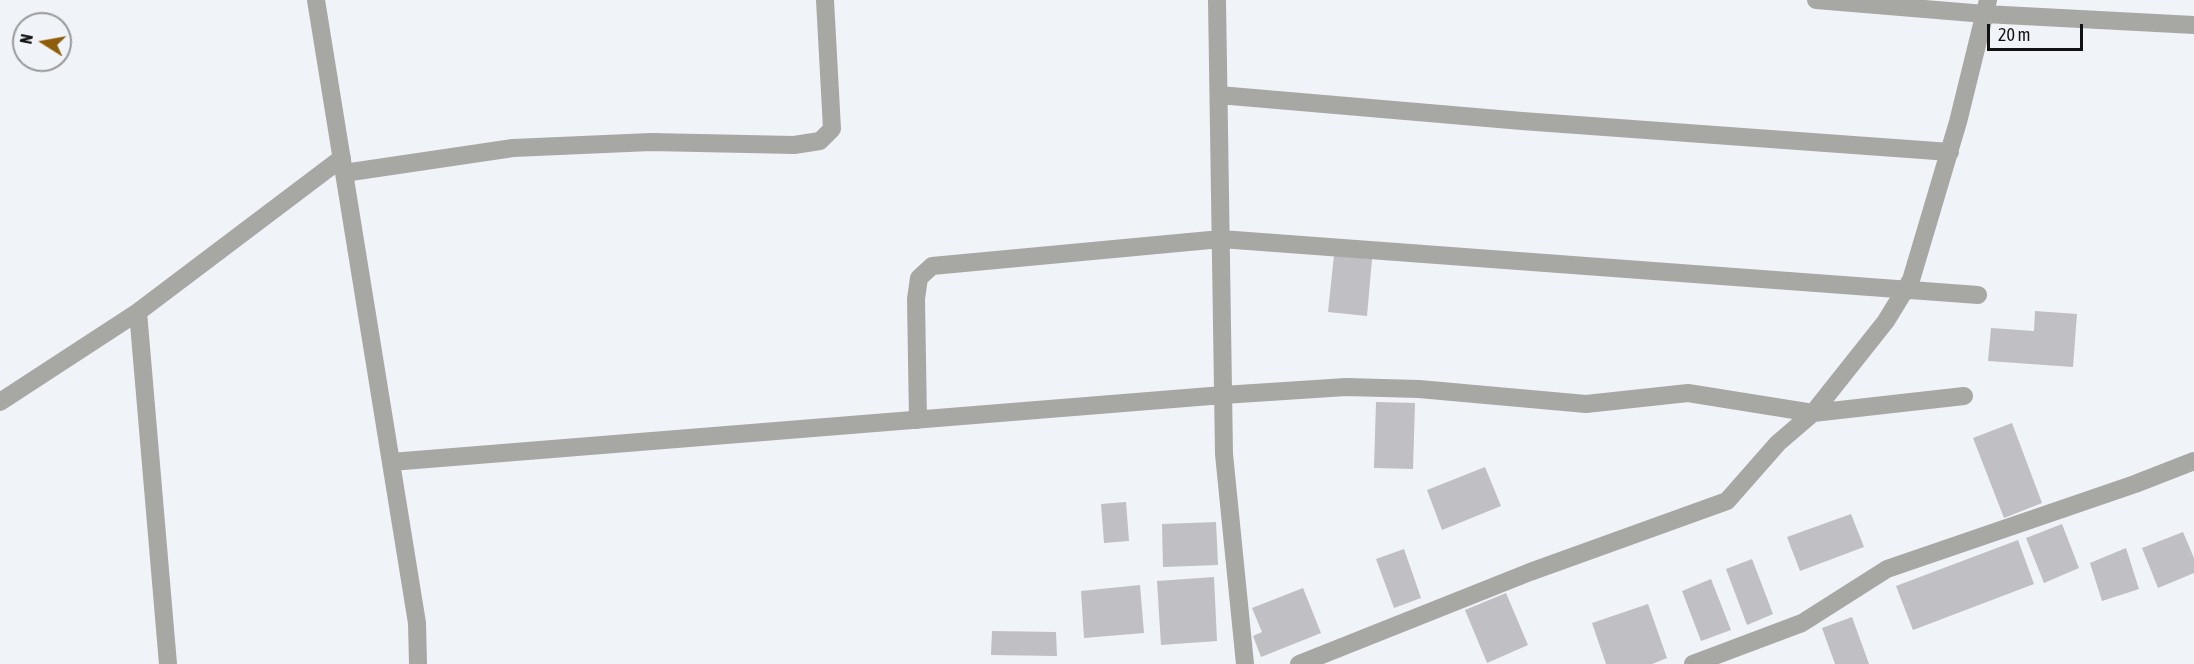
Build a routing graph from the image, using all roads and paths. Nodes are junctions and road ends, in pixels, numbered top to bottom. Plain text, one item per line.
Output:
1 (316, 0) edge
2 (825, 0) edge
3 (1217, 0) edge
4 (1816, 0) edge
5 (1987, 7) edge
6 (2194, 25) edge
7 (1219, 95) junction
8 (1950, 152) junction
9 (343, 165) junction
10 (1221, 238) junction
11 (1906, 289) junction
12 (1978, 295) dead end
13 (138, 312) junction
14 (1223, 395) junction
15 (1964, 396) dead end
16 (0, 402) edge
17 (1813, 413) junction
18 (918, 420) junction
19 (2194, 461) edge
20 (391, 462) junction
21 (168, 664) edge
22 (418, 664) edge
23 (1245, 664) edge
24 (1299, 664) edge
25 (1693, 664) edge

1 - 9 street
2 - 9 street
3 - 7 street
4 - 5 street
5 - 6 street
5 - 8 street
7 - 8 street
7 - 10 street
8 - 11 street
9 - 13 street
9 - 20 street
10 - 11 street
10 - 14 street
10 - 18 street
11 - 12 street
11 - 17 street
13 - 16 street
13 - 21 street
14 - 17 street
14 - 18 street
14 - 23 street
15 - 17 street
17 - 24 street
18 - 20 street
19 - 25 street
20 - 22 street

